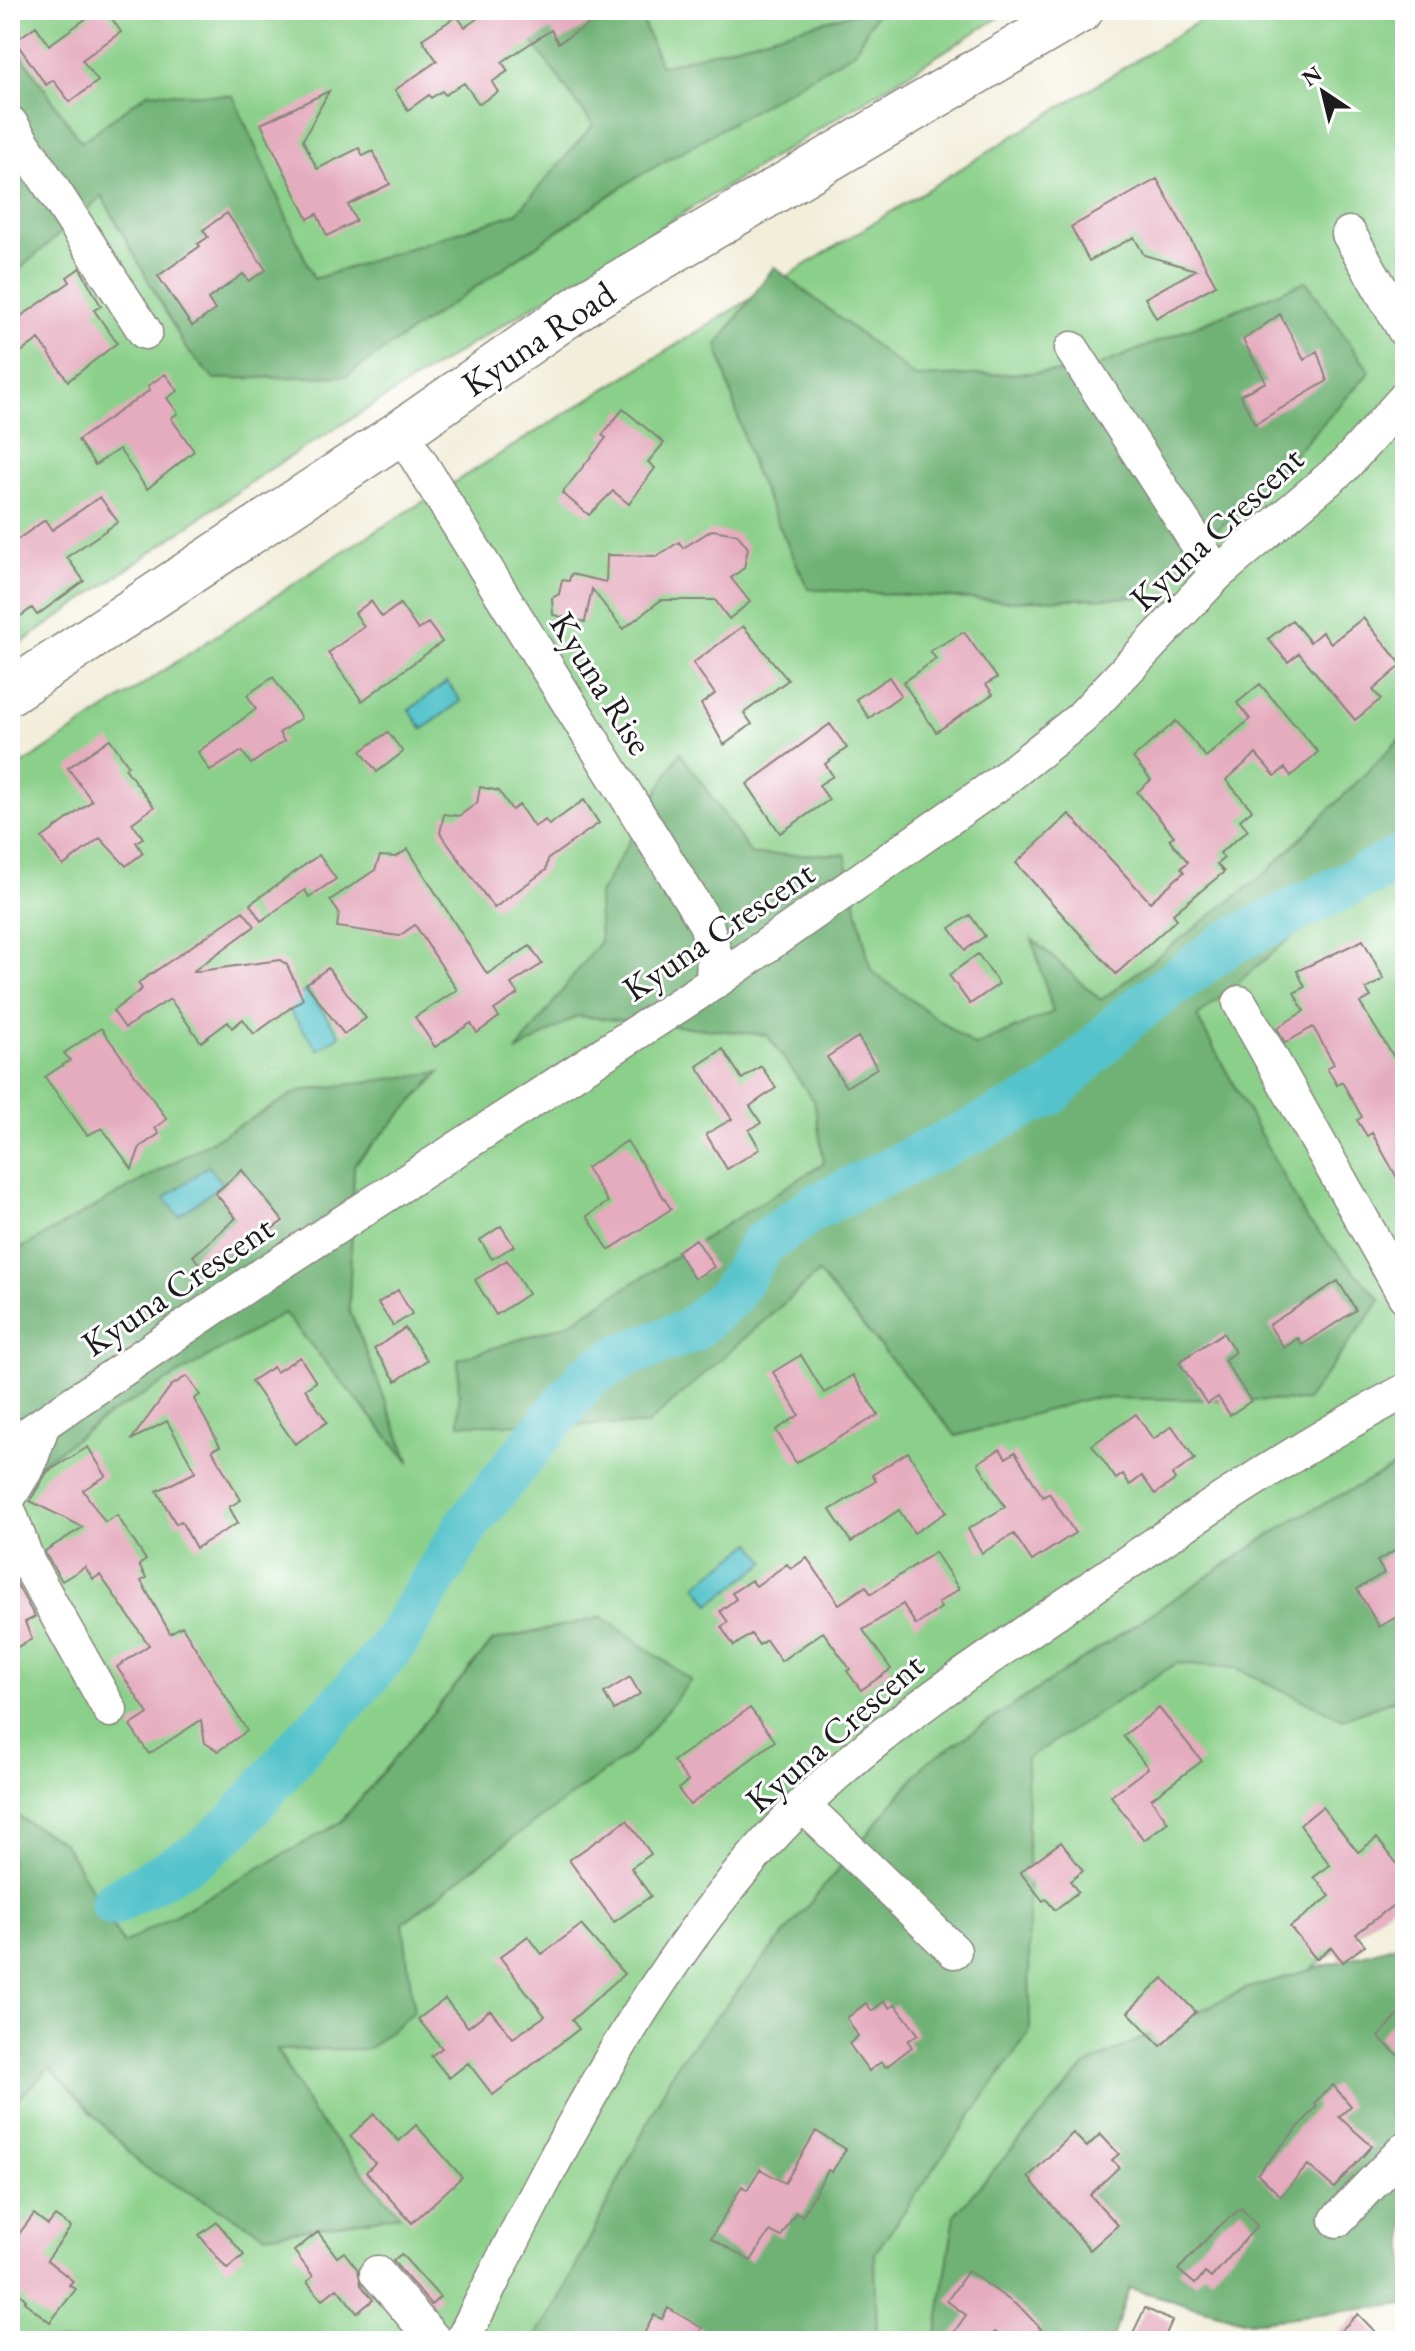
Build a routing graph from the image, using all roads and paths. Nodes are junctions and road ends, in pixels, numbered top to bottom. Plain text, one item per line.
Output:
1 (1081, 10) edge
2 (10, 123) edge
3 (1349, 234) dead end
4 (1405, 331) edge
5 (145, 332) dead end
6 (1072, 349) dead end
7 (1405, 398) edge
8 (401, 432) junction
9 (1217, 574) junction
10 (10, 692) edge
11 (713, 983) junction
12 (1240, 1003) dead end
13 (1405, 1296) edge
14 (1405, 1391) edge
15 (43, 1424) junction
16 (10, 1446) edge
17 (10, 1495) edge
18 (10, 1514) edge
19 (110, 1710) dead end
20 (803, 1805) junction
21 (954, 1951) dead end
22 (1405, 2149) edge
23 (1337, 2220) dead end
24 (377, 2273) dead end
25 (435, 2341) edge
26 (462, 2341) edge

1 - 8 main road, Kyuna Road
2 - 5 street
3 - 4 street
6 - 9 street
7 - 9 street, Kyuna Crescent
8 - 10 main road, Kyuna Road
8 - 11 street, Kyuna Rise
9 - 11 street, Kyuna Crescent
11 - 15 street, Kyuna Crescent
12 - 13 street
14 - 20 street, Kyuna Crescent
15 - 16 street, Kyuna Crescent
15 - 17 street
18 - 19 street
20 - 21 street
20 - 26 street, Kyuna Crescent
22 - 23 street
24 - 25 street

